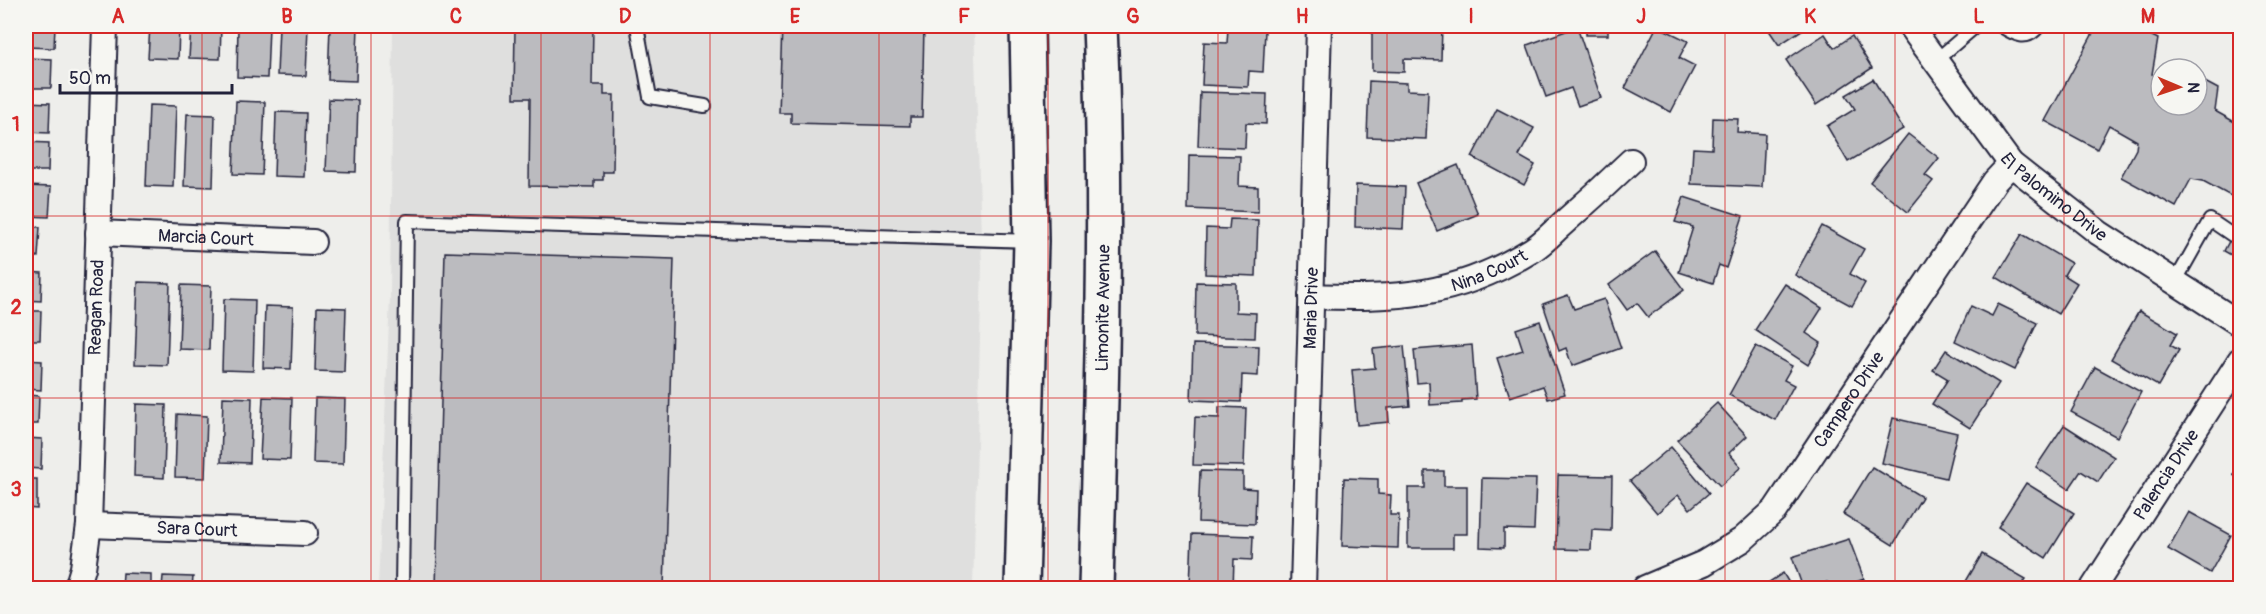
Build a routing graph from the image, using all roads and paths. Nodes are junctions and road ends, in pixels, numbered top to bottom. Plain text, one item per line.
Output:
1 (105, 26) edge
2 (637, 26) edge
3 (1027, 26) edge
4 (1100, 26) edge
5 (1319, 26) edge
6 (1910, 26) edge
7 (1976, 26) edge
8 (2001, 26) edge
9 (2039, 26) edge
10 (1935, 61) junction
11 (705, 106) dead end
12 (1631, 160) dead end
13 (2011, 164) junction
14 (98, 233) junction
15 (2232, 235) dead end
16 (1031, 241) junction
17 (313, 242) dead end
18 (2175, 282) junction
19 (1311, 296) junction
20 (2239, 320) edge
21 (2241, 360) edge
22 (89, 525) junction
23 (305, 534) dead end
24 (2103, 585) edge
25 (76, 588) edge
26 (402, 588) edge
27 (1022, 588) edge
28 (1096, 588) edge
29 (1303, 588) edge
30 (1645, 588) edge

1 - 14 street, Reagan Road
2 - 11 lane
3 - 16 main road
4 - 28 main road, Limonite Avenue
5 - 19 street, Maria Drive
6 - 10 street, El Palomino Drive
7 - 10 lane
8 - 9 lane
10 - 13 street, El Palomino Drive
12 - 19 street, Nina Court
13 - 18 street, El Palomino Drive
13 - 30 street, Campero Drive
14 - 17 street, Marcia Court
14 - 22 street, Reagan Road
15 - 18 lane
16 - 26 lane
16 - 27 main road
18 - 20 street, El Palomino Drive
19 - 29 street, Maria Drive
21 - 24 street, Palencia Drive
22 - 23 street, Sara Court
22 - 25 street, Reagan Road

